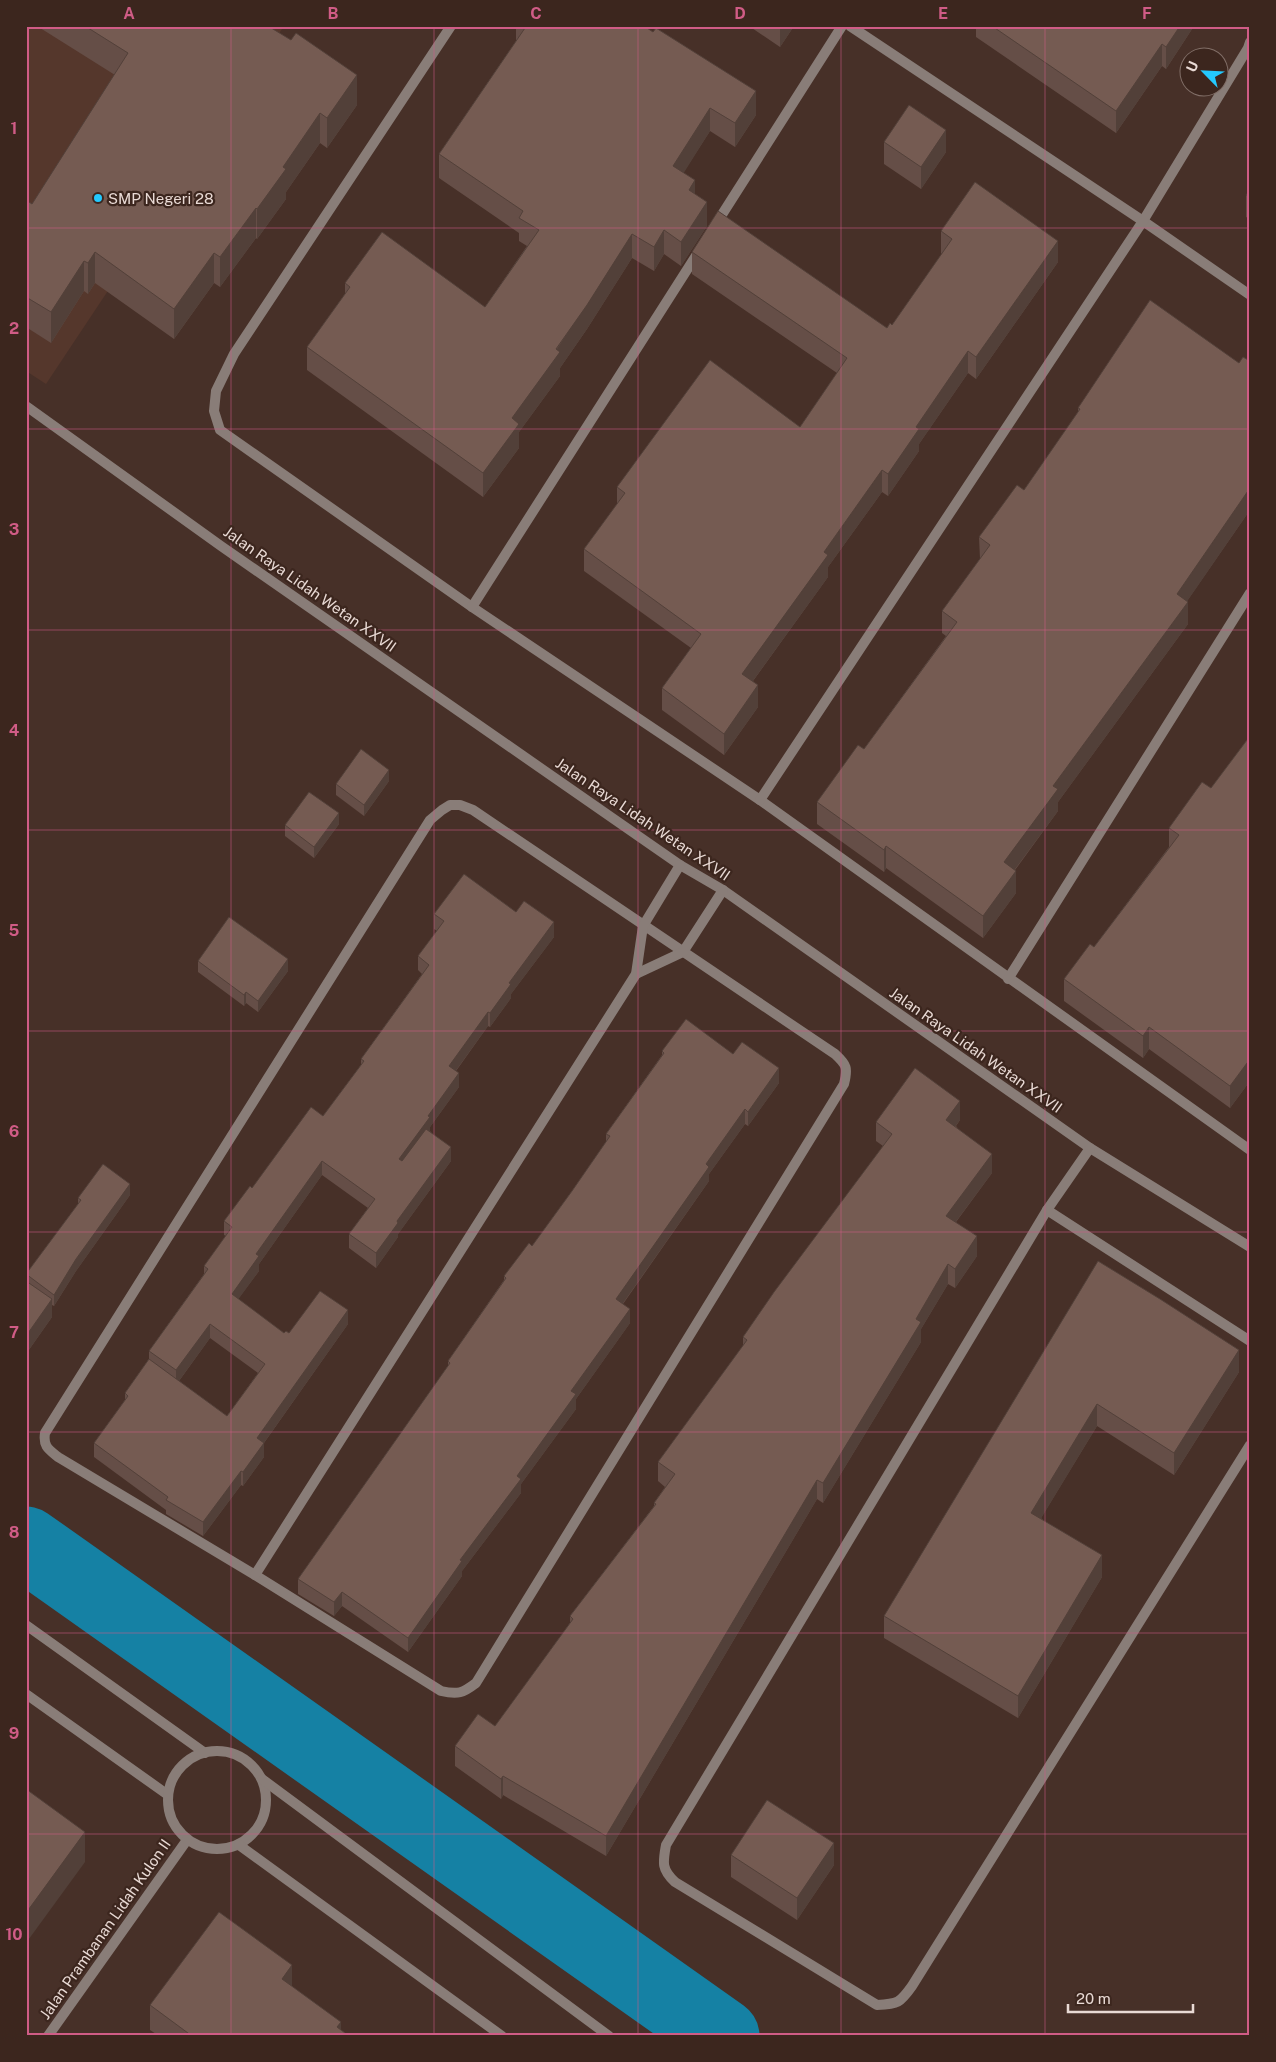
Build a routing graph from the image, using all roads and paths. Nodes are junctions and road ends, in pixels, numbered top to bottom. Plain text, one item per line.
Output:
1 (451, 26) edge
2 (842, 26) edge
3 (850, 26) edge
4 (1249, 46) edge
5 (1143, 221) junction
6 (1250, 294) edge
7 (26, 406) edge
8 (1250, 593) edge
9 (472, 606) junction
10 (760, 800) junction
11 (680, 865) junction
12 (723, 890) junction
13 (643, 926) junction
14 (683, 952) junction
15 (636, 974) junction
16 (1008, 979) junction
17 (1090, 1148) junction
18 (1250, 1150) edge
19 (1047, 1210) junction
20 (1250, 1247) edge
21 (1250, 1341) edge
22 (1250, 1445) edge
23 (255, 1575) junction
24 (26, 1625) edge
25 (26, 1694) edge
26 (205, 1752) junction
27 (262, 1779) junction
28 (168, 1795) junction
29 (187, 1840) junction
30 (239, 1845) junction
31 (48, 2036) edge
32 (502, 2036) edge
33 (609, 2036) edge

1 - 9 street
2 - 9 street
3 - 5 street
4 - 5 street
5 - 6 street
5 - 10 street
7 - 11 street, Jalan Raya Lidah Wetan XXVII
8 - 16 street
9 - 10 street
10 - 16 street
11 - 12 street, Jalan Raya Lidah Wetan XXVII
11 - 13 street
12 - 14 street
12 - 17 street, Jalan Raya Lidah Wetan XXVII
13 - 14 street
13 - 15 street
13 - 23 street
14 - 15 street
14 - 23 street
15 - 23 street
16 - 18 street
17 - 19 street
17 - 20 street, Jalan Raya Lidah Wetan XXVII
19 - 21 street
19 - 22 street
24 - 26 street
25 - 28 street
26 - 27 street
26 - 28 street
27 - 30 street
27 - 33 street
28 - 29 street
29 - 30 street
29 - 31 street, Jalan Prambanan Lidah Kulon II
30 - 32 street

